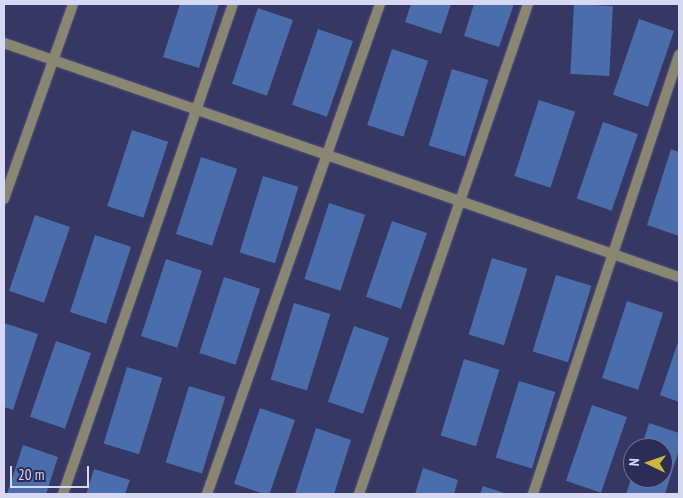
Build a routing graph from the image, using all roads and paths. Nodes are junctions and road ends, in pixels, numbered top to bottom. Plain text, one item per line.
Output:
1 (73, 4) edge
2 (233, 4) edge
3 (380, 4) edge
4 (528, 4) edge
5 (4, 43) edge
6 (679, 54) edge
7 (52, 60) junction
8 (197, 109) junction
9 (327, 153) junction
10 (4, 199) edge
11 (460, 199) junction
12 (612, 253) junction
13 (679, 277) edge
14 (64, 494) edge
15 (206, 494) edge
16 (359, 494) edge
17 (533, 494) edge

1 - 7 street
2 - 8 street
3 - 9 street
4 - 11 street
5 - 7 street
6 - 12 street
7 - 8 street
7 - 10 street
8 - 9 street
8 - 14 street
9 - 11 street
9 - 15 street
11 - 12 street
11 - 16 street
12 - 13 street
12 - 17 street

